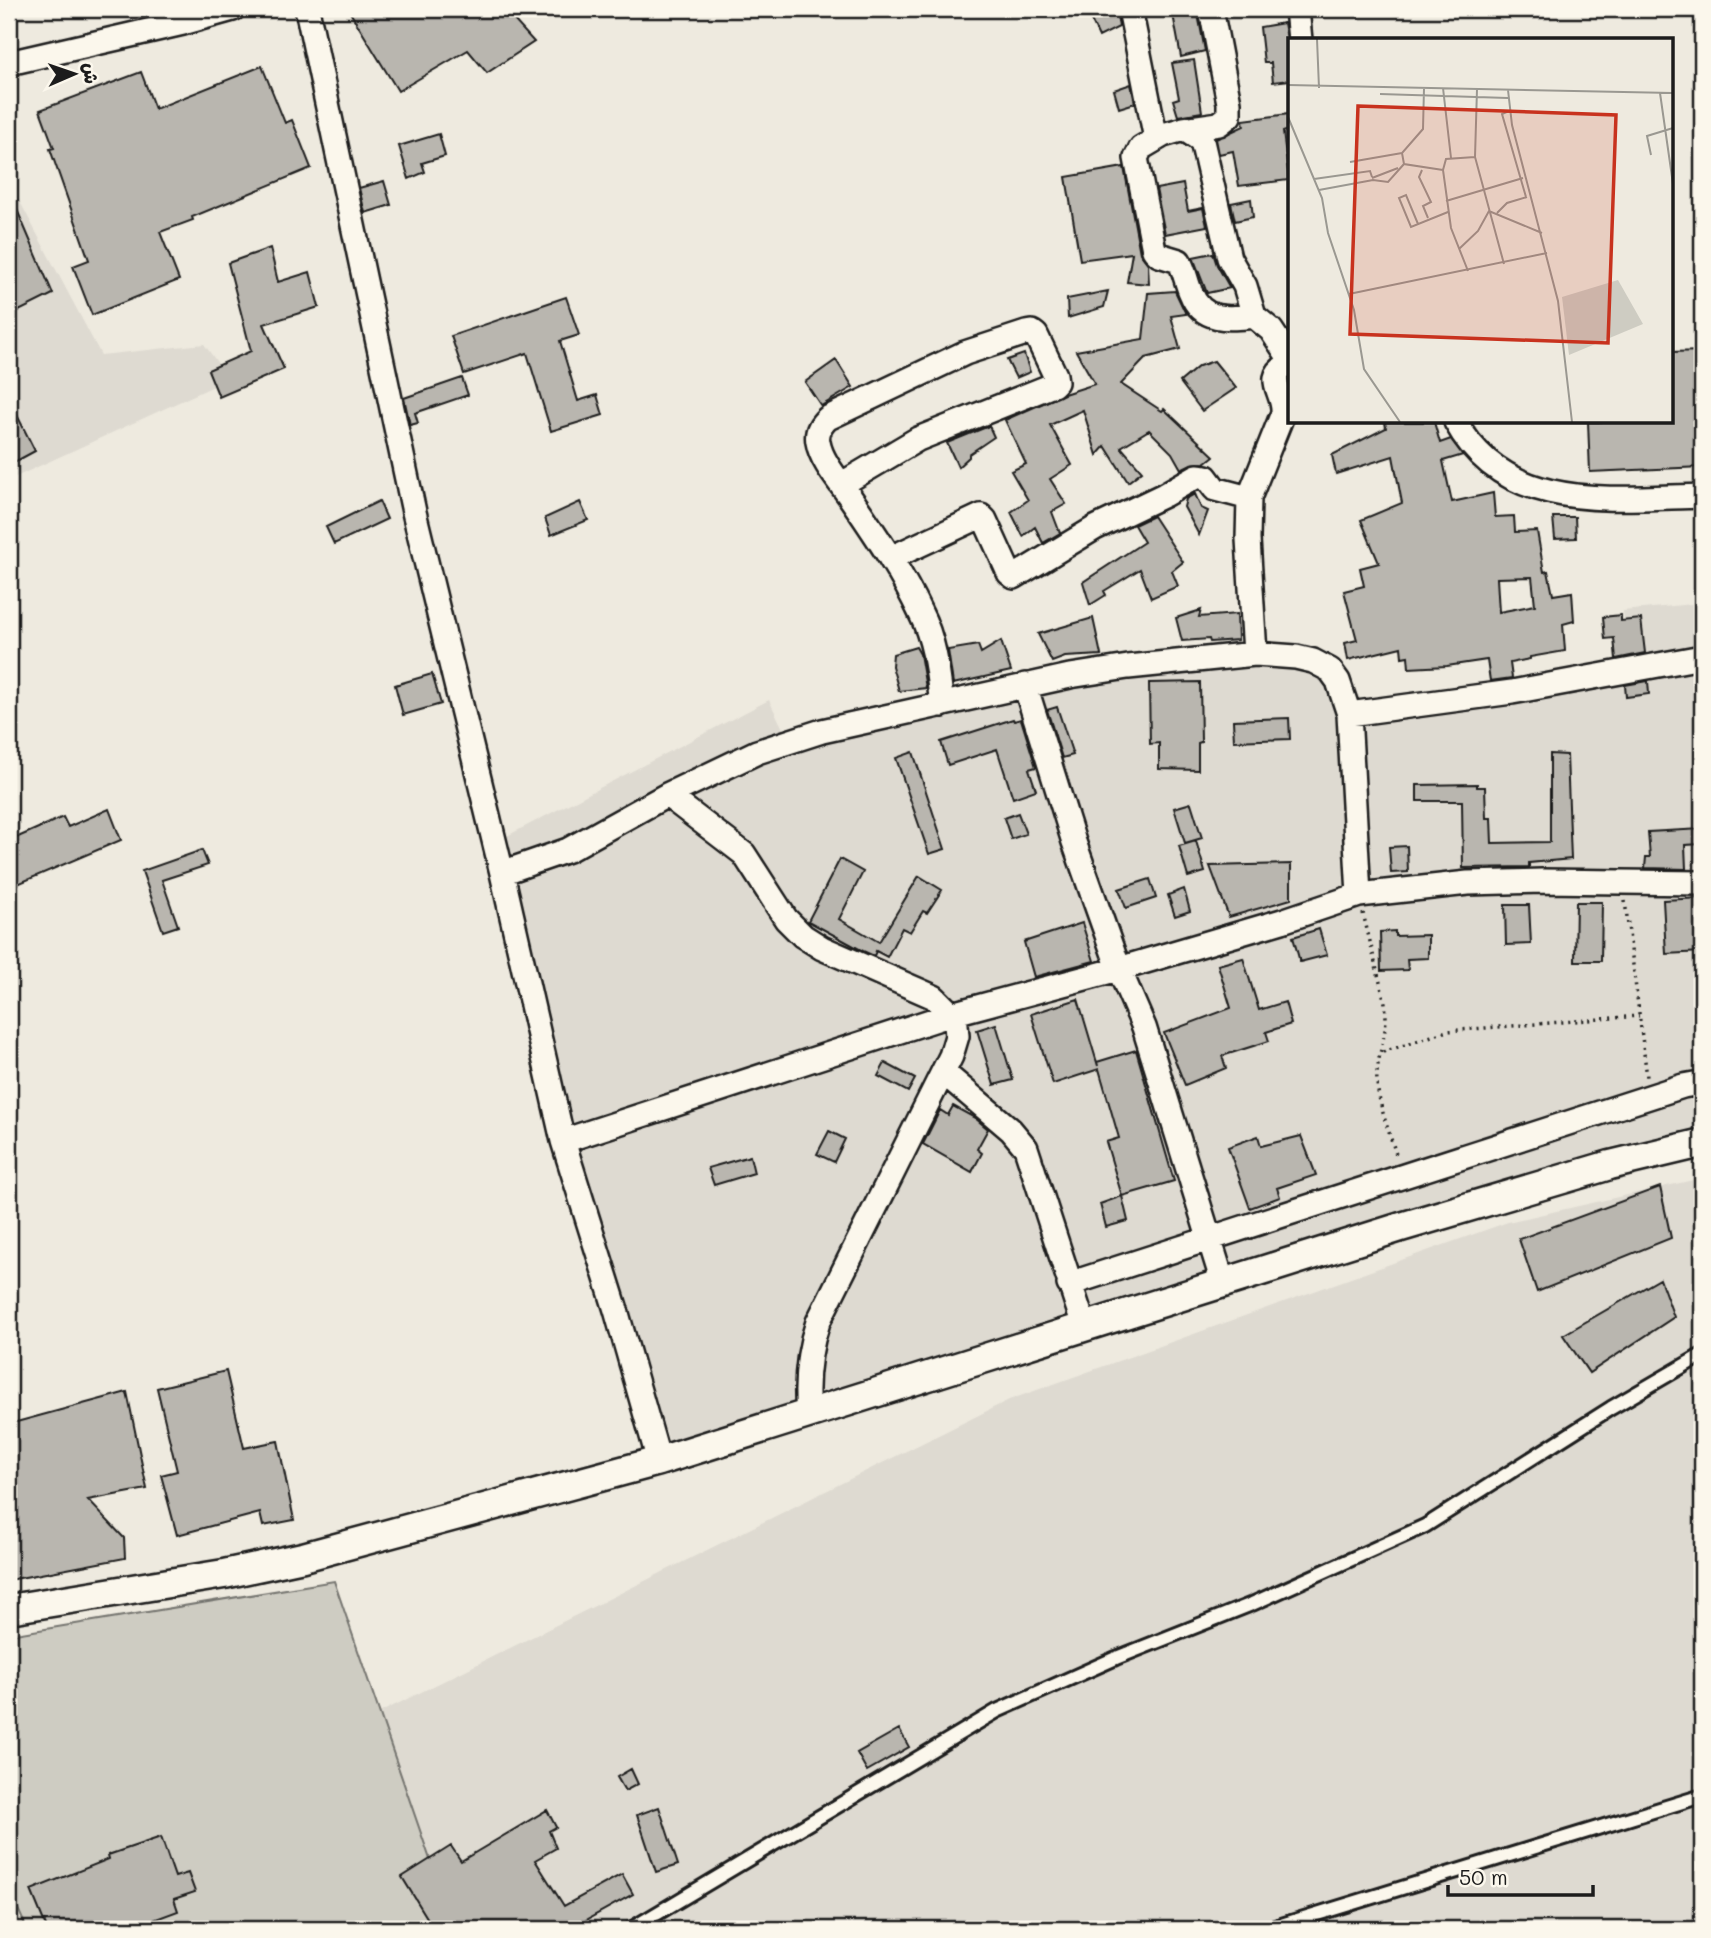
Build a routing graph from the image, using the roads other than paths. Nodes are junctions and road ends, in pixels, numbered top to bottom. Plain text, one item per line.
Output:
1 (233, 9) edge
2 (307, 9) edge
3 (1130, 9) edge
4 (1211, 9) edge
5 (1297, 9) edge
6 (1300, 38) edge
7 (9, 63) edge
8 (1173, 132) junction
9 (1254, 316) junction
10 (1288, 356) edge
11 (1288, 364) edge
12 (1458, 424) edge
13 (842, 484) junction
14 (1702, 496) edge
15 (1249, 498) junction
16 (891, 558) junction
17 (1255, 654) junction
18 (1702, 657) edge
19 (1025, 685) junction
20 (942, 705) junction
21 (1349, 714) junction
22 (667, 794) junction
23 (502, 873) junction
24 (1702, 883) edge
25 (1359, 895) junction
26 (1119, 969) junction
27 (955, 1013) junction
28 (943, 1072) junction
29 (1702, 1088) edge
30 (563, 1142) junction
31 (1702, 1143) edge
32 (1209, 1239) junction
33 (1223, 1283) junction
34 (1069, 1284) junction
35 (1084, 1326) junction
36 (1702, 1355) edge
37 (808, 1414) junction
38 (659, 1461) junction
39 (9, 1609) edge
40 (1702, 1796) edge
41 (631, 1929) edge
42 (1268, 1929) edge

1 - 7 street
2 - 23 street
3 - 8 street
4 - 8 street
5 - 6 street
8 - 9 street
8 - 9 street
9 - 10 street
11 - 15 street
12 - 14 street
13 - 13 street
13 - 16 street
15 - 16 street
15 - 17 street
16 - 20 street
17 - 19 street
17 - 21 street
18 - 21 street
19 - 20 street
19 - 26 street
20 - 22 street
21 - 25 street
22 - 23 street
22 - 27 street
23 - 30 street
24 - 25 street
25 - 26 street
26 - 27 street
26 - 32 street
27 - 28 street
27 - 30 street
28 - 34 street
28 - 37 street
29 - 32 street
30 - 38 street
31 - 33 street
32 - 33 street
32 - 34 street
33 - 35 street
34 - 35 street
35 - 37 street
36 - 41 lane
37 - 38 street
38 - 39 street
40 - 42 lane

